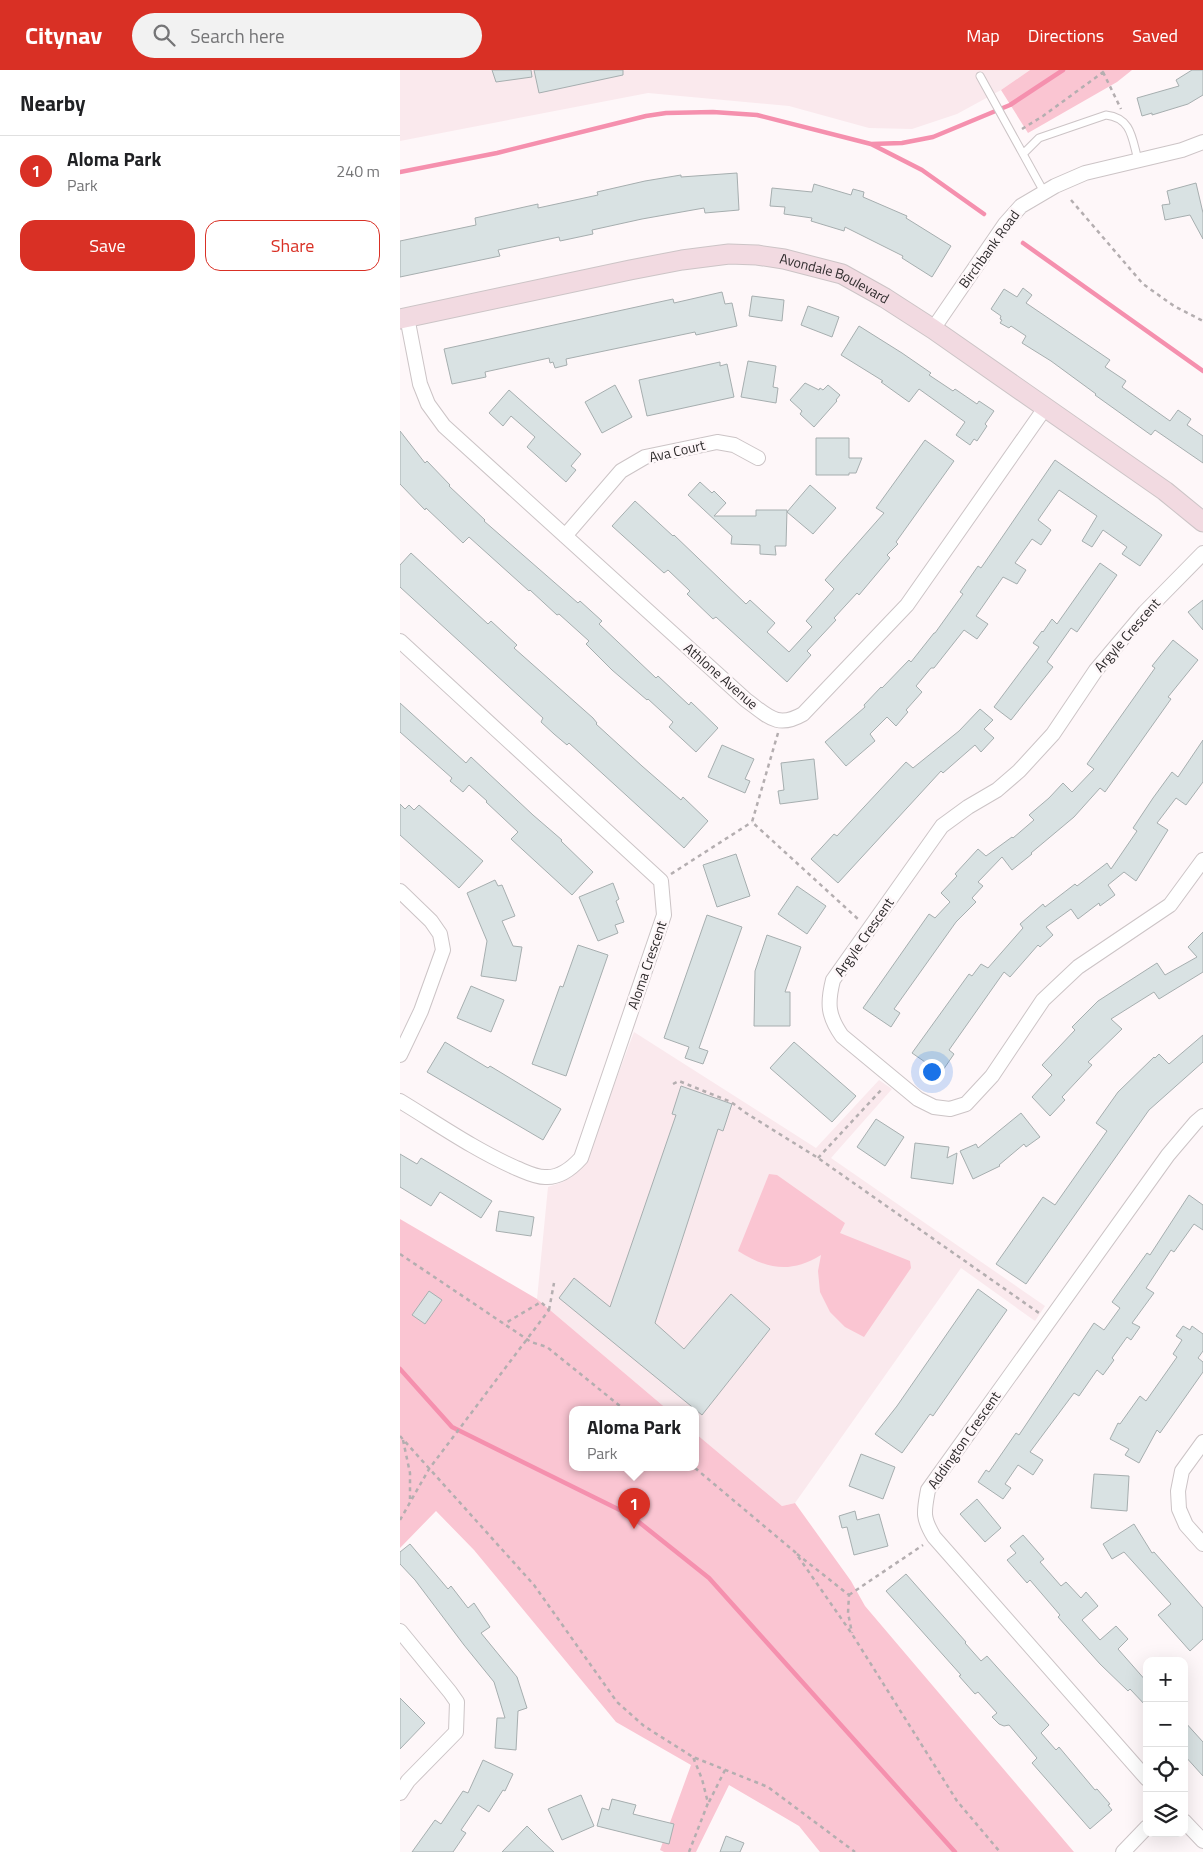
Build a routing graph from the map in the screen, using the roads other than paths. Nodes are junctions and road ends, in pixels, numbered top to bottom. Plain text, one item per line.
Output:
1 (980, 76) dead end
2 (1203, 142) edge
3 (1023, 154) junction
4 (1138, 160) junction
5 (1044, 192) junction
6 (404, 318) edge
7 (933, 329) junction
8 (1045, 408) junction
9 (758, 458) dead end
10 (1203, 522) edge
11 (565, 536) junction
12 (1203, 553) edge
13 (400, 641) edge
14 (1203, 860) edge
15 (400, 891) edge
16 (400, 1055) edge
17 (400, 1102) edge
18 (1203, 1116) edge
19 (1203, 1442) edge
20 (1203, 1544) edge
21 (400, 1631) edge
22 (1143, 1774) edge
23 (400, 1793) edge
24 (1188, 1825) edge
25 (1143, 1831) edge
26 (1203, 1842) edge
27 (1123, 1852) edge

1 - 3 lane
2 - 4 street, Birchbank Road
3 - 4 lane
3 - 5 lane
4 - 5 street, Birchbank Road
5 - 7 street, Birchbank Road
6 - 7 street, Avondale Boulevard
6 - 11 street, Athlone Avenue
7 - 8 street, Avondale Boulevard
8 - 10 street, Avondale Boulevard
8 - 11 street, Athlone Avenue
9 - 11 street, Ava Court
12 - 14 street, Argyle Crescent
13 - 17 street, Aloma Crescent
15 - 16 street
18 - 22 street, Addington Crescent
19 - 20 street
21 - 23 street
24 - 26 street
25 - 27 street

